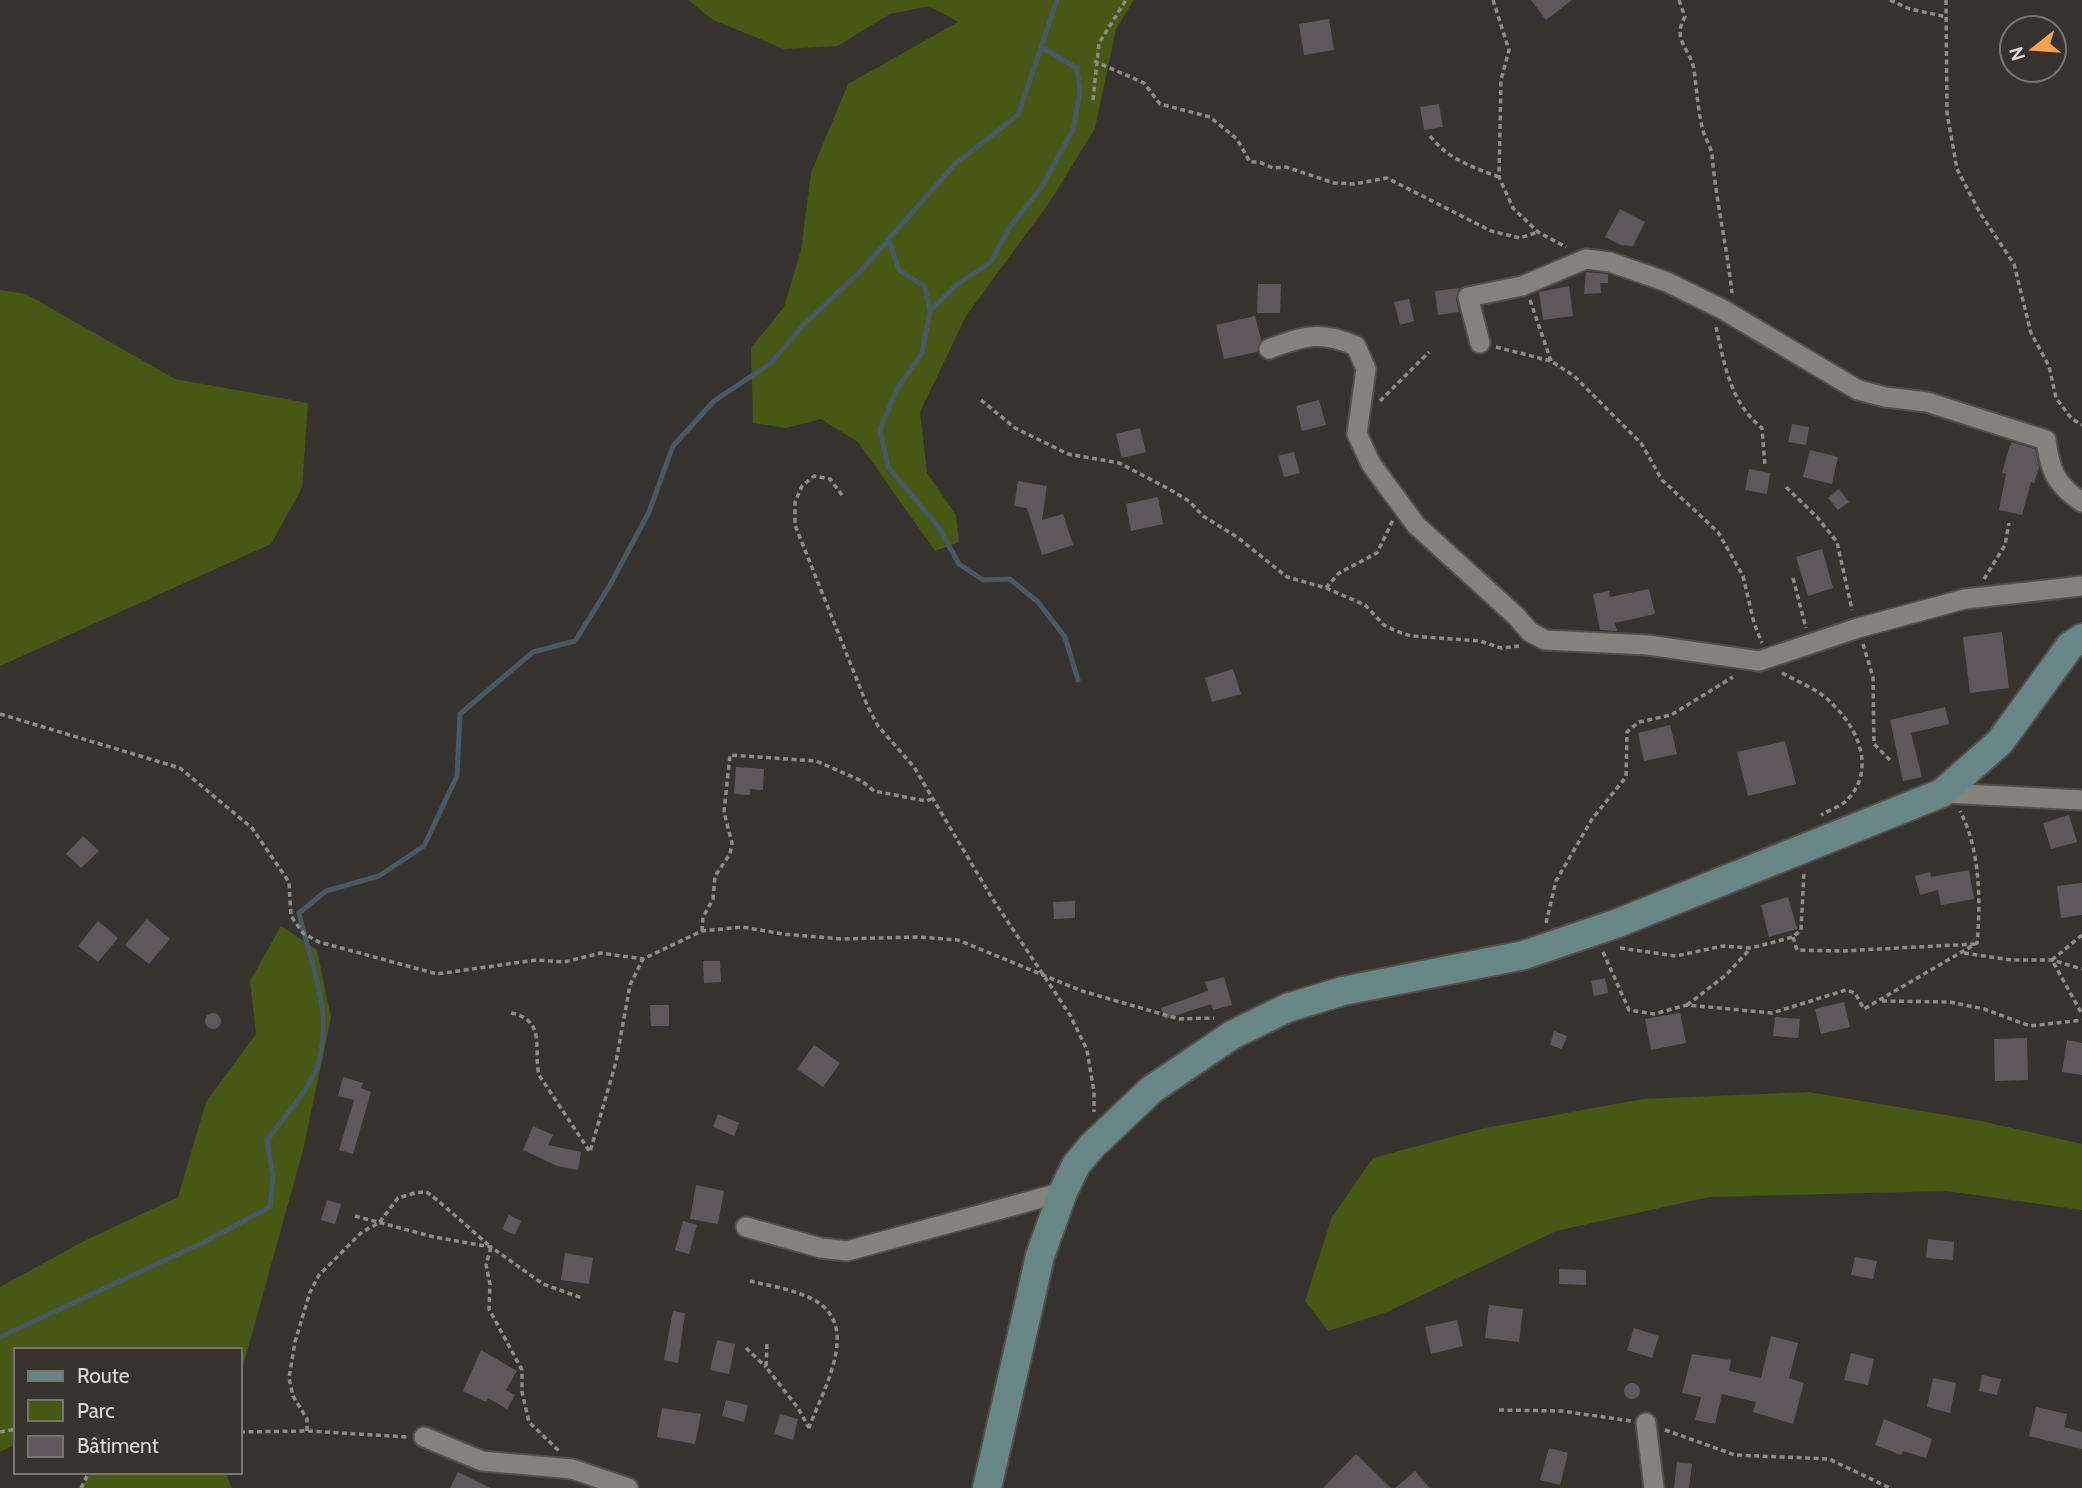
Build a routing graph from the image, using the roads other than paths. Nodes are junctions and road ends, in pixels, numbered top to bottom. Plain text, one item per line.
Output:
1 (1480, 343) road end
2 (1269, 349) dead end
3 (2082, 502) edge
4 (2082, 586) edge
5 (2082, 638) edge
6 (1942, 793) junction
7 (2082, 800) edge
8 (1063, 1192) junction
9 (746, 1227) dead end
10 (1646, 1423) road end
11 (424, 1437) road end
12 (628, 1488) edge
13 (987, 1488) edge
14 (1654, 1488) edge

1 - 3 street
2 - 4 street
5 - 6 street
6 - 7 street
6 - 8 street
8 - 9 street
8 - 13 street
10 - 14 street
11 - 12 street

